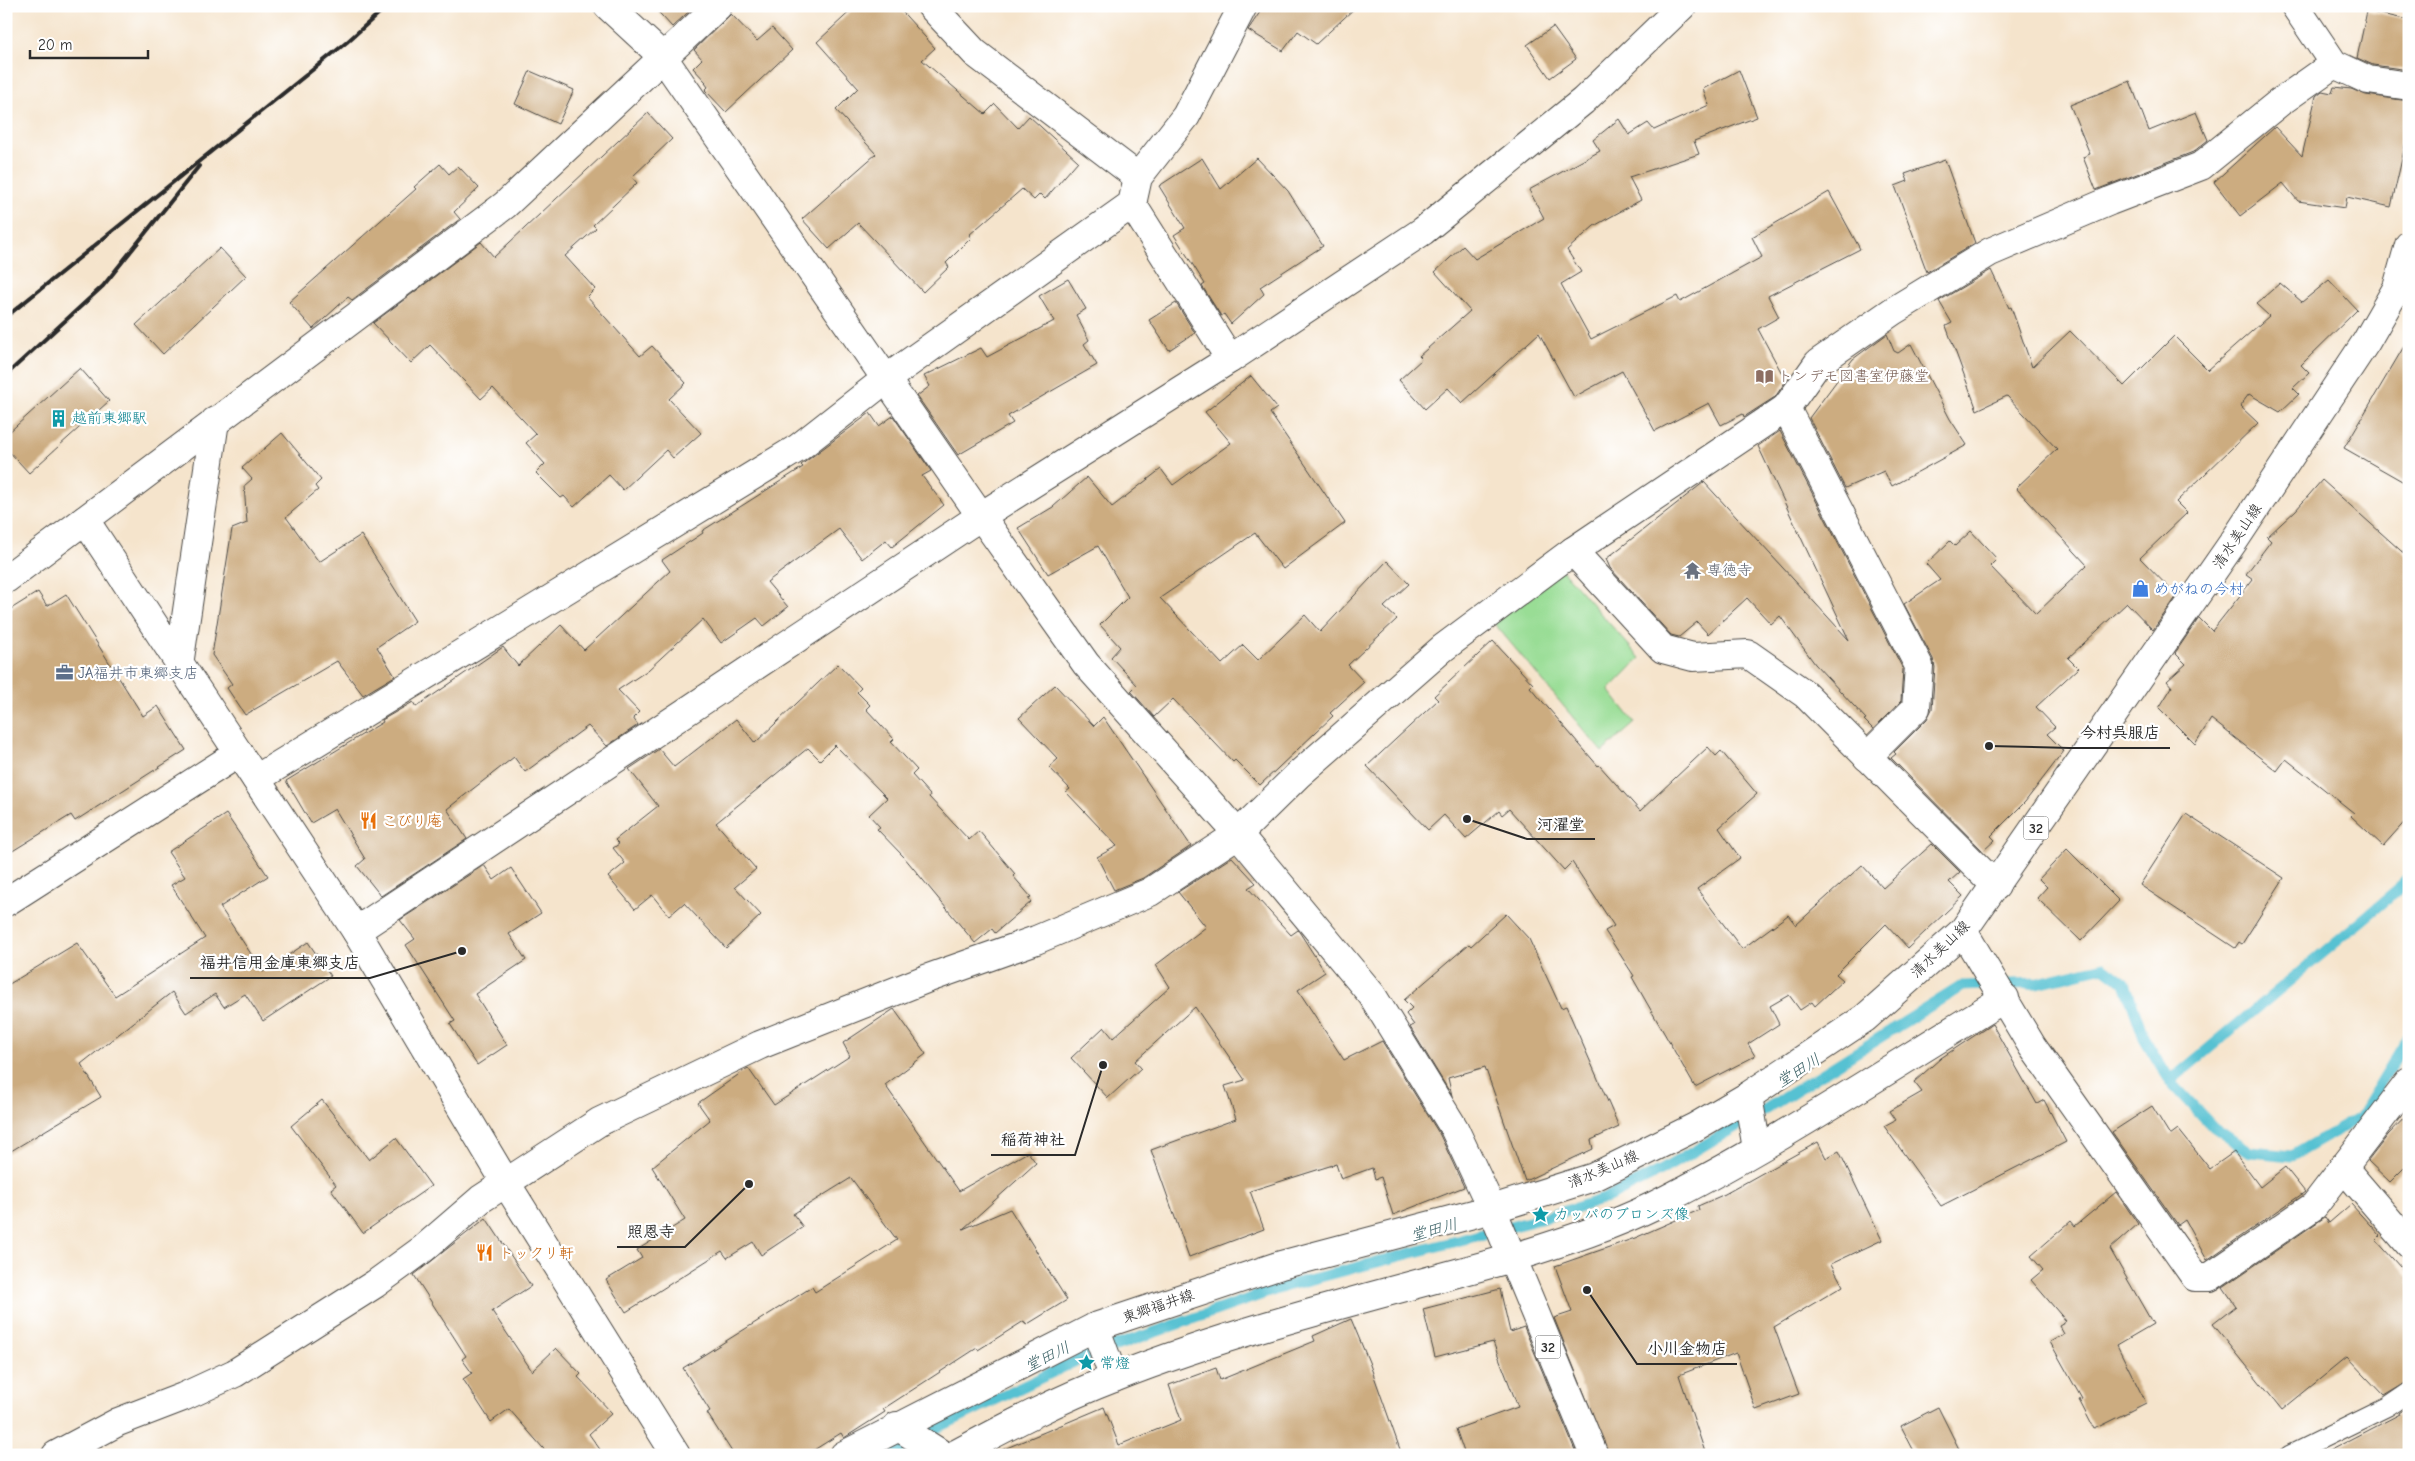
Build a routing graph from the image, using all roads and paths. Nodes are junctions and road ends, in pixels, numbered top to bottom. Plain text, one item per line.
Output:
1 (608, 6) edge
2 (718, 6) edge
3 (931, 6) edge
4 (1243, 6) edge
5 (1682, 6) edge
6 (2295, 6) edge
7 (662, 56) junction
8 (2334, 64) junction
9 (2409, 86) edge
10 (1138, 177) junction
11 (1132, 204) junction
12 (2409, 245) edge
13 (1230, 359) junction
14 (886, 379) junction
15 (1786, 408) junction
16 (215, 421) junction
17 (981, 516) junction
18 (84, 520) junction
19 (1573, 551) junction
20 (6, 579) edge
21 (179, 665) junction
22 (239, 753) junction
23 (1867, 757) junction
24 (256, 779) junction
25 (1238, 834) junction
26 (1996, 886) junction
27 (6, 902) edge
28 (356, 931) junction
29 (1963, 931) junction
30 (2004, 998) junction
31 (2409, 1082) edge
32 (1752, 1121) junction
33 (2343, 1167) junction
34 (506, 1183) junction
35 (1501, 1232) junction
36 (2409, 1244) edge
37 (1095, 1327) junction
38 (1114, 1378) junction
39 (2409, 1392) edge
40 (897, 1426) junction
41 (56, 1455) edge
42 (676, 1455) edge
43 (844, 1455) edge
44 (943, 1455) edge
45 (954, 1455) edge
46 (1594, 1455) edge
47 (2289, 1455) edge

1 - 7 street
2 - 7 street
3 - 10 street
4 - 10 street
5 - 13 street
6 - 8 street
7 - 14 street
7 - 16 street
8 - 9 street
8 - 15 street
10 - 11 street
11 - 13 street
11 - 14 street
12 - 26 street, 清水美山線 / 32
13 - 17 street
14 - 17 street
14 - 24 street
15 - 19 street
15 - 23 street
16 - 18 street
16 - 21 street
17 - 25 street
17 - 28 street
18 - 20 street
18 - 21 street
19 - 23 street
19 - 25 street
21 - 22 street
22 - 24 street
22 - 27 street
23 - 26 street
24 - 28 street
25 - 34 street
25 - 35 street
26 - 29 street, 清水美山線 / 32
28 - 34 street
29 - 30 street
29 - 32 street, 清水美山線 / 32
30 - 32 street
30 - 33 street
31 - 33 street
32 - 35 street, 清水美山線 / 32
32 - 35 street
33 - 36 street
34 - 41 street
34 - 42 street
35 - 37 street, 東郷福井線
35 - 38 street
35 - 46 street, 32
37 - 38 street
37 - 40 street, 東郷福井線
38 - 45 street
39 - 47 lane
40 - 43 street, 東郷福井線
40 - 44 street

